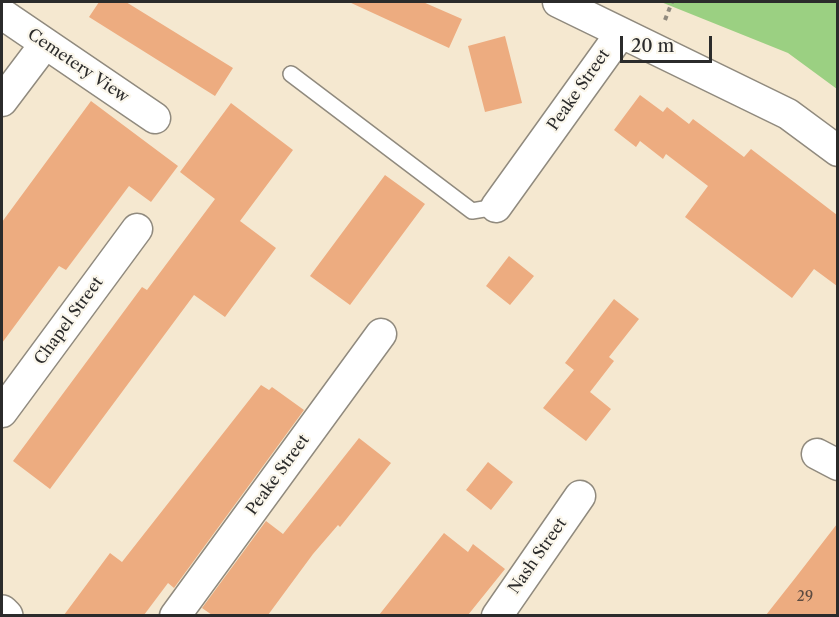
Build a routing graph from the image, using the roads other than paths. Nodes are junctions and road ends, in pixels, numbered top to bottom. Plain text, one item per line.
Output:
1 (558, 2) edge
2 (2, 14) edge
3 (621, 33) junction
4 (45, 44) junction
5 (291, 74) dead end
6 (2, 101) edge
7 (155, 118) dead end
8 (837, 151) edge
9 (496, 207) joint
10 (136, 229) dead end
11 (381, 334) dead end
12 (2, 412) edge
13 (580, 496) dead end
14 (2, 612) edge
15 (6, 615) edge
16 (175, 615) edge
17 (497, 615) edge

1 - 3 street
2 - 4 street, Cemetery View
3 - 8 street
3 - 9 street, Peake Street
4 - 6 street
4 - 7 street, Cemetery View
5 - 9 lane
10 - 12 street, Chapel Street
11 - 16 street, Peake Street
13 - 17 street, Nash Street
14 - 15 main road

